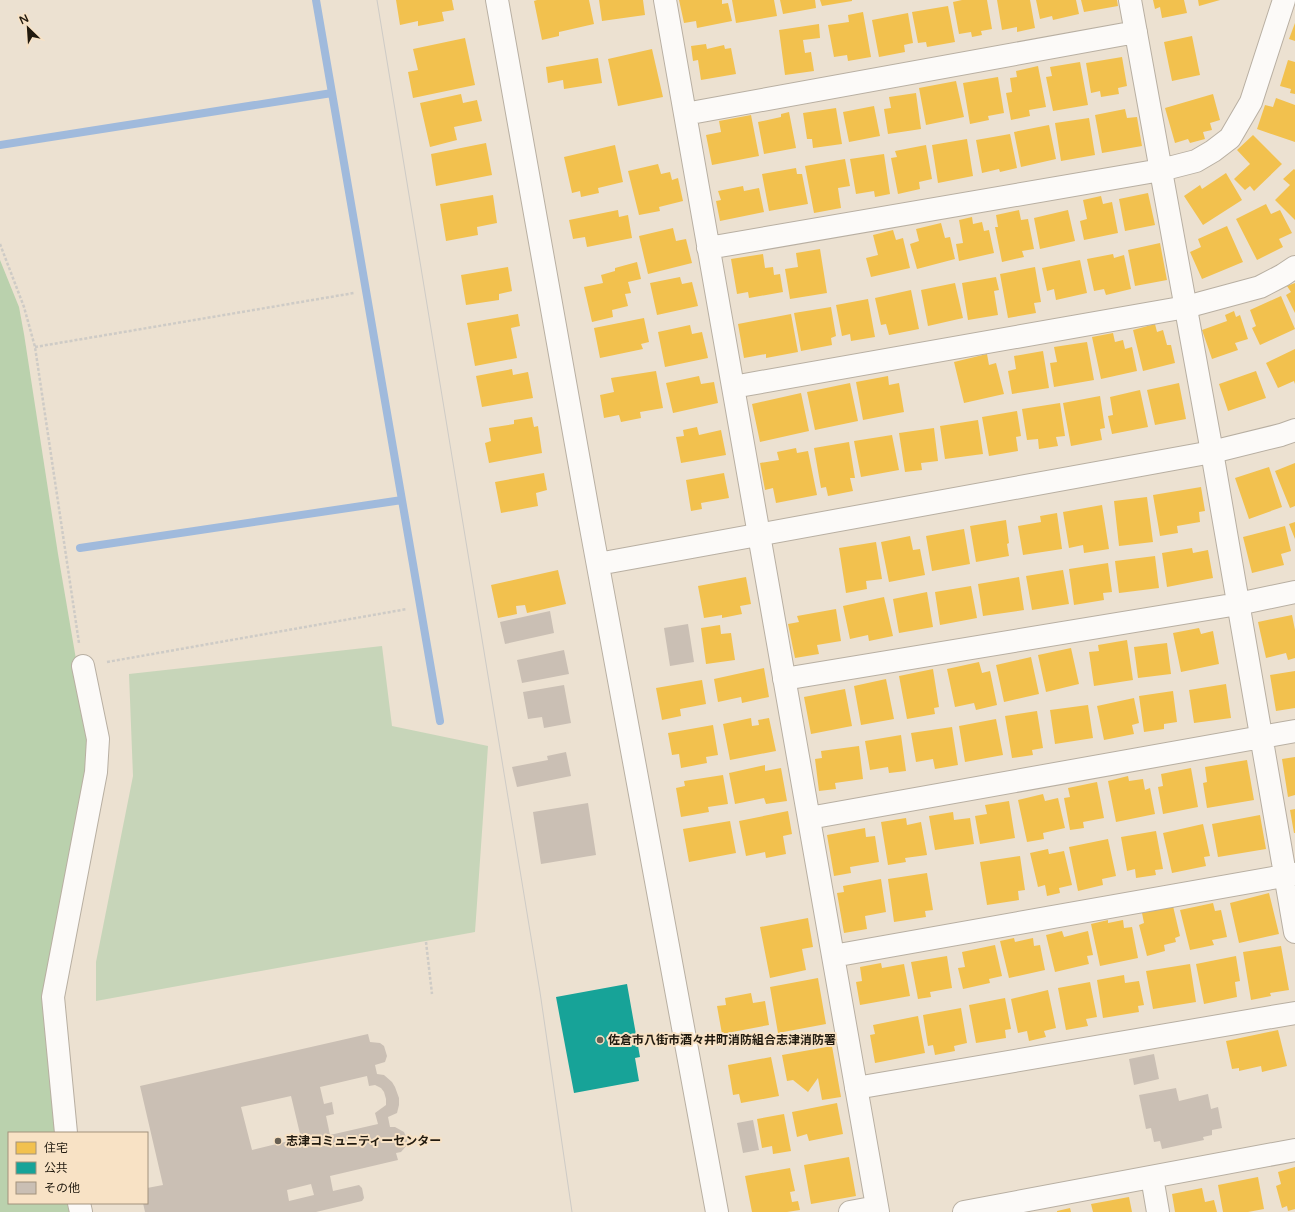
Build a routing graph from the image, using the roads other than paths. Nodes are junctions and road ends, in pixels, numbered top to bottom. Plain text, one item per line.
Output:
1 (497, 0) edge
2 (665, 0) edge
3 (1130, 0) edge
4 (1284, 0) edge
5 (1136, 32) junction
6 (685, 114) junction
7 (1161, 170) junction
8 (708, 248) junction
9 (1295, 267) edge
10 (1186, 307) junction
11 (733, 387) junction
12 (1295, 430) edge
13 (1212, 452) junction
14 (759, 534) junction
15 (598, 564) junction
16 (1295, 592) edge
17 (1238, 604) junction
18 (83, 666) road end
19 (784, 679) junction
20 (1295, 731) edge
21 (1261, 737) junction
22 (809, 818) junction
23 (1290, 875) edge
24 (1295, 932) edge
25 (833, 956) junction
26 (1295, 1013) edge
27 (856, 1088) junction
28 (66, 1132) edge
29 (1295, 1150) edge
30 (1152, 1177) junction
31 (1015, 1207) edge
32 (877, 1210) edge
33 (717, 1212) edge
34 (850, 1212) edge
35 (964, 1212) edge
36 (1158, 1212) edge

1 - 15 street
2 - 6 street
3 - 5 street
4 - 7 street
5 - 6 street
5 - 7 street
6 - 8 street
7 - 8 street
7 - 10 street
8 - 11 street
9 - 10 street
10 - 11 street
10 - 13 street
11 - 14 street
12 - 13 street
13 - 14 street
13 - 17 street
14 - 15 street
14 - 19 street
15 - 33 street
16 - 17 street
17 - 19 street
17 - 21 street
18 - 28 street
19 - 22 street
20 - 21 street
21 - 22 street
21 - 23 street
22 - 25 street
23 - 24 street
23 - 25 street
25 - 27 street
26 - 27 street
27 - 32 street
29 - 30 street
30 - 31 street
30 - 36 street
31 - 35 street
32 - 34 street

